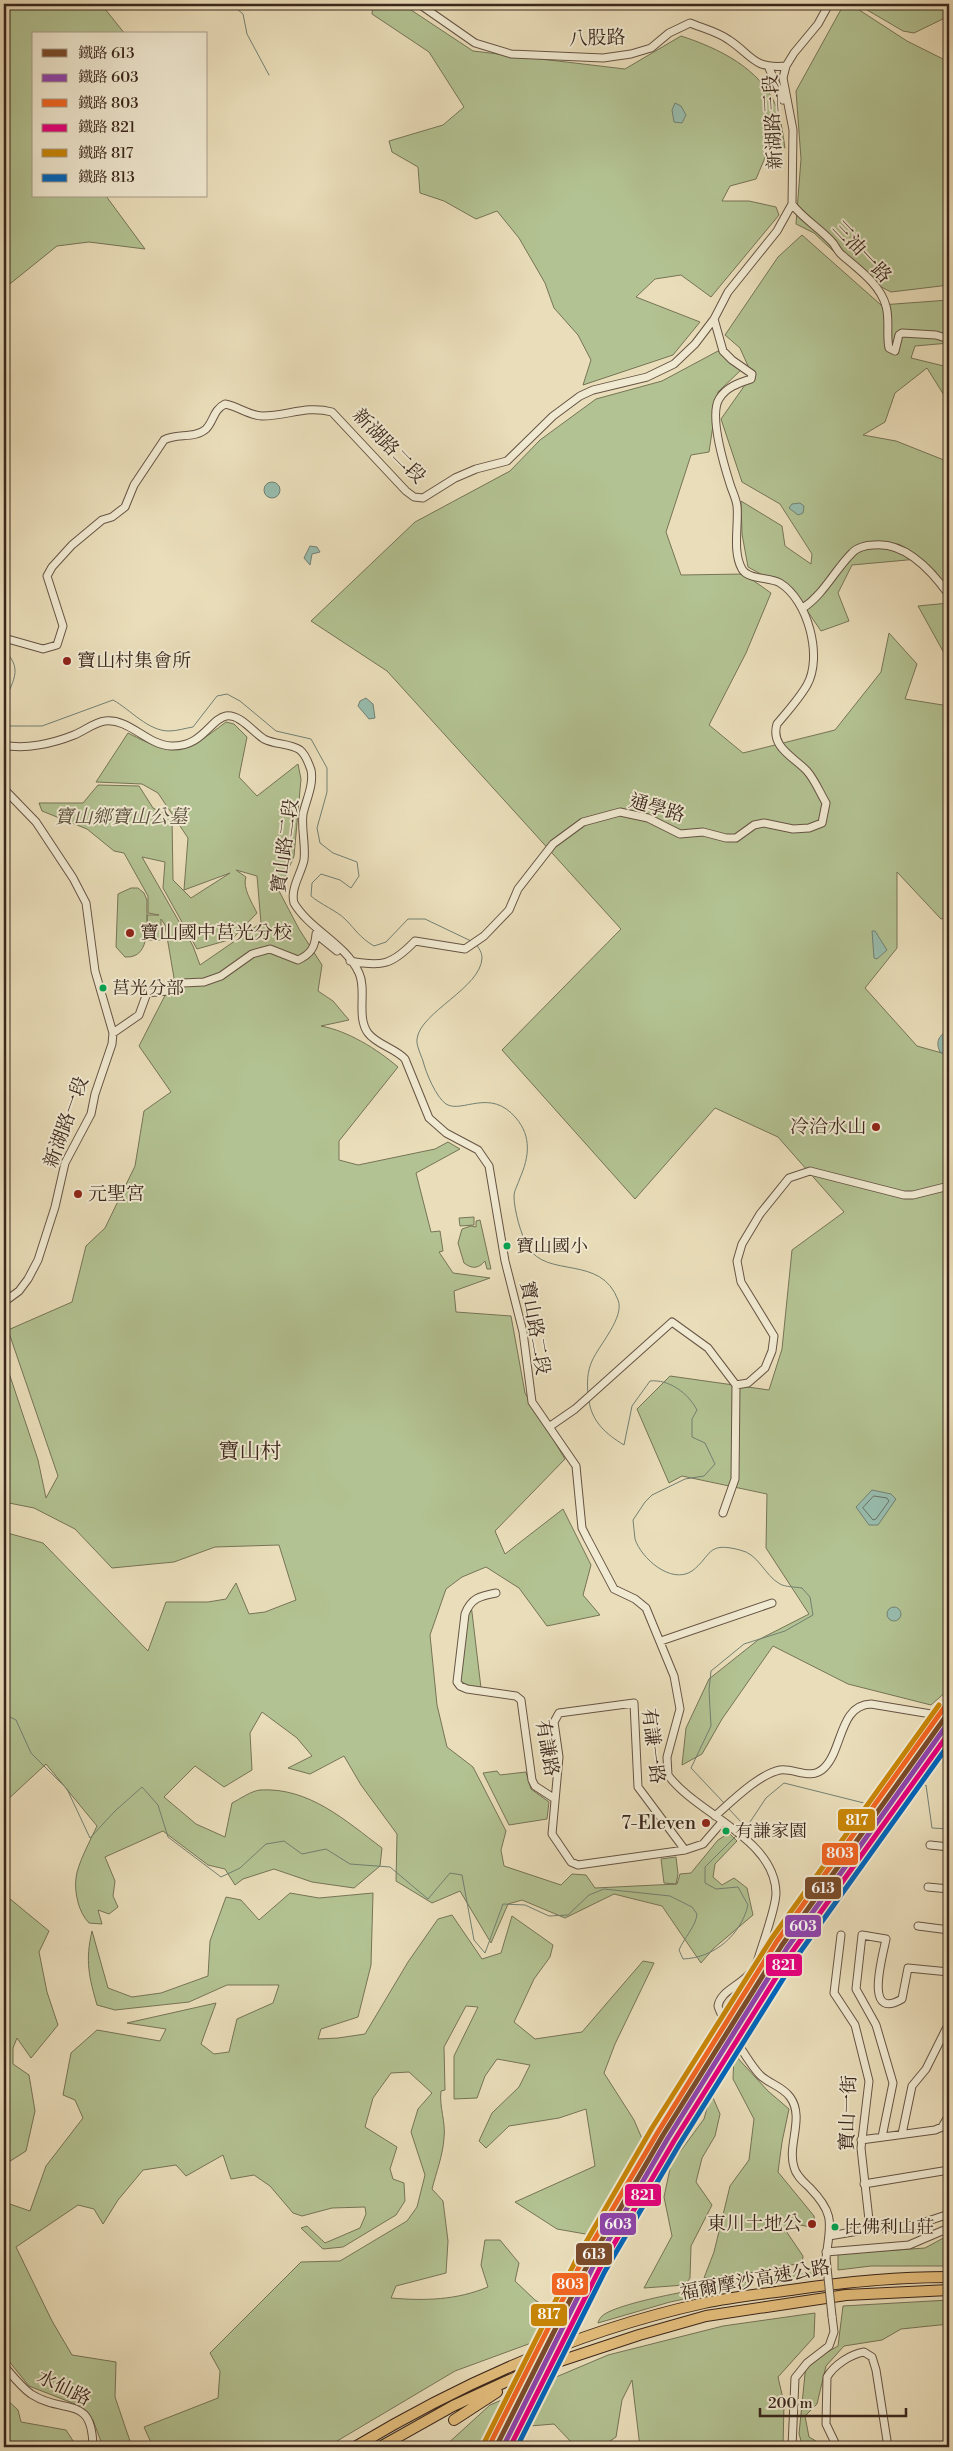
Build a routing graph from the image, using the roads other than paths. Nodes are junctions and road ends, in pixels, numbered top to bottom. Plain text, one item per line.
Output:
1 (419, 4) edge
2 (829, 4) edge
3 (786, 66) junction
4 (769, 68) junction
5 (791, 119) junction
6 (792, 204) junction
7 (714, 319) junction
8 (949, 339) edge
9 (949, 595) edge
10 (803, 608) junction
11 (4, 638) edge
12 (4, 745) edge
13 (4, 789) edge
14 (350, 961) junction
15 (113, 1033) junction
16 (949, 1186) edge
17 (4, 1302) edge
18 (736, 1385) junction
19 (549, 1428) junction
20 (723, 1513) dead end
21 (496, 1593) dead end
22 (772, 1603) dead end
23 (661, 1641) junction
24 (949, 1716) edge
25 (555, 1799) junction
26 (715, 1816) junction
27 (722, 1822) junction
28 (930, 1845) dead end
29 (949, 1847) edge
30 (685, 1850) junction
31 (928, 1887) dead end
32 (949, 1889) edge
33 (918, 1926) dead end
34 (949, 1930) edge
35 (841, 1935) dead end
36 (949, 1972) edge
37 (949, 2023) edge
38 (949, 2115) edge
39 (902, 2134) junction
40 (882, 2137) junction
41 (861, 2140) junction
42 (949, 2170) edge
43 (864, 2184) junction
44 (949, 2214) edge
45 (949, 2228) edge
46 (870, 2229) junction
47 (829, 2236) junction
48 (826, 2255) junction
49 (949, 2278) edge
50 (949, 2290) edge
51 (4, 2366) edge
52 (527, 2372) junction
53 (454, 2420) dead end
54 (93, 2447) edge
55 (355, 2447) edge
56 (380, 2447) edge
57 (792, 2447) edge
58 (837, 2447) edge
59 (888, 2447) edge

1 - 4 street, 八股路
2 - 3 street, 新湖路三段
3 - 4 street
3 - 5 street, 新湖路三段
4 - 5 street
5 - 6 street, 新湖路三段
6 - 7 street
6 - 8 street, 三油一路
7 - 10 street, 通學路
7 - 11 street, 新湖路二段
9 - 10 street
10 - 14 street, 通學路
12 - 14 street, 寶山路二段
13 - 15 street, 新湖路一段
14 - 15 street
14 - 19 street, 寶山路二段
15 - 17 street, 新湖路一段
16 - 18 street
18 - 19 street
18 - 20 street
19 - 23 street, 寶山路二段
21 - 25 street, 有謙路
22 - 23 street
23 - 26 street, 寶山路二段
24 - 26 street
25 - 30 street, 有謙路
25 - 30 street, 有謙一路
26 - 27 street, 寶山路二段
27 - 30 street, 有謙路
27 - 47 street, 寶山路二段
28 - 29 street
31 - 32 street
33 - 34 street
35 - 41 street, 寶山一街
36 - 40 street
37 - 39 street
38 - 39 street
39 - 40 street
40 - 41 street
41 - 43 street, 寶山一街
42 - 43 street
43 - 46 street, 寶山一街
44 - 46 street
45 - 48 street
46 - 47 street
47 - 48 street
48 - 57 street, bridge
49 - 55 highway, 福爾摩沙高速公路
50 - 52 highway, 福爾摩沙高速公路
51 - 54 street, 水仙路
52 - 53 highway
52 - 56 highway, 福爾摩沙高速公路
58 - 59 street

